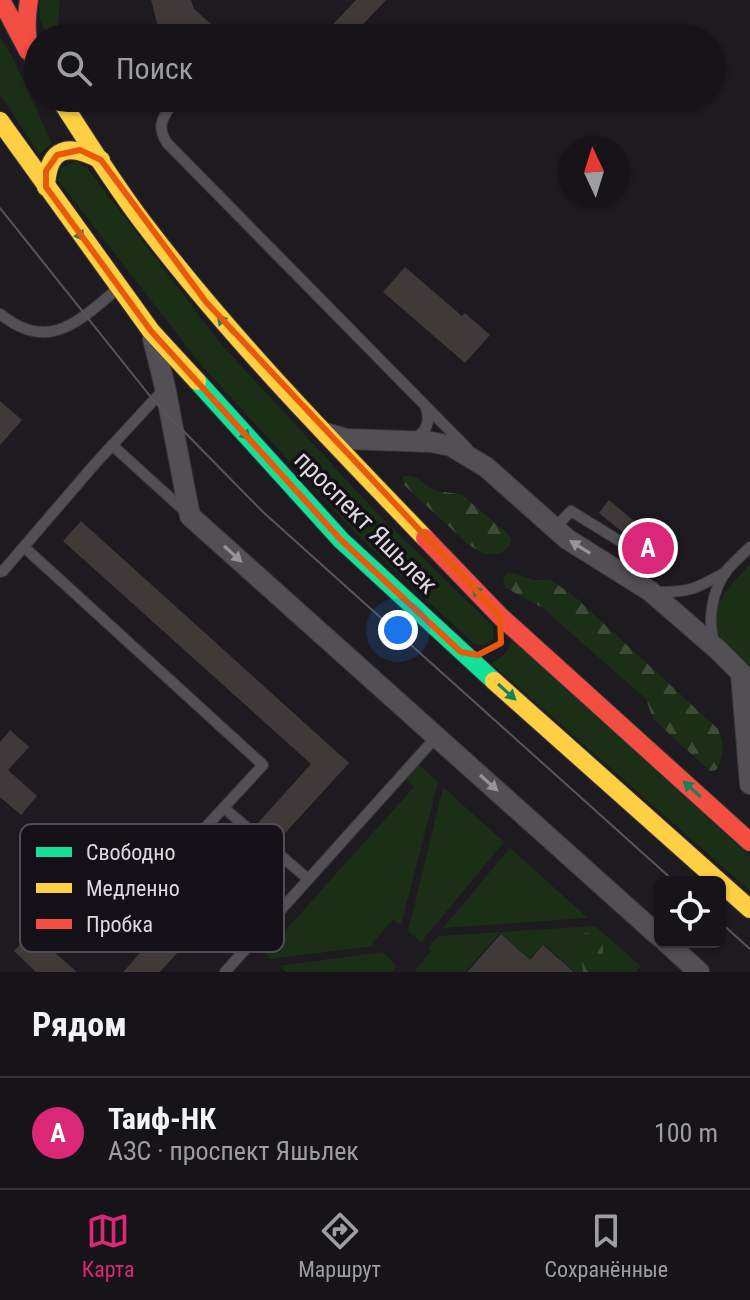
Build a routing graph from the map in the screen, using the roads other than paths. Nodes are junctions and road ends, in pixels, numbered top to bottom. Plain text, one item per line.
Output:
1 (29, 0) edge
2 (5, 6) edge
3 (27, 24) edge
4 (24, 43) edge
5 (68, 112) edge
6 (168, 112) edge
7 (0, 121) edge
8 (101, 160) junction
9 (46, 187) junction
10 (119, 288) junction
11 (0, 314) edge
12 (151, 331) junction
13 (165, 387) junction
14 (425, 406) junction
15 (324, 433) junction
16 (408, 441) junction
17 (112, 445) junction
18 (486, 467) junction
19 (190, 516) junction
20 (24, 547) junction
21 (750, 547) edge
22 (0, 572) edge
23 (726, 572) junction
24 (650, 591) junction
25 (500, 616) junction
26 (718, 650) junction
27 (461, 652) junction
28 (745, 678) edge
29 (437, 736) junction
30 (750, 784) edge
31 (224, 808) junction
32 (209, 824) edge
33 (243, 824) edge
34 (750, 842) edge
35 (284, 858) edge
36 (308, 879) junction
37 (284, 906) edge
38 (750, 909) edge
39 (654, 932) edge
40 (673, 948) edge
41 (243, 952) edge
42 (225, 972) edge
43 (699, 972) edge

1 - 3 main road
2 - 4 main road
5 - 8 main road, проспект Яшьлек
6 - 14 lane
7 - 9 main road, проспект Яшьлек
8 - 9 main road
15 -> 8 main road, проспект Яшьлек
9 -> 10 main road, проспект Яшьлек
10 - 11 lane
10 - 12 main road, проспект Яшьлек
12 - 13 street
12 -> 27 main road, проспект Яшьлек
13 - 17 lane
13 - 19 street
14 - 16 lane
14 - 18 lane
15 - 16 street
25 -> 15 main road, проспект Яшьлек
16 - 18 street
17 - 19 lane
17 - 20 lane
18 - 24 street
19 -> 29 street
20 - 22 lane
20 - 31 lane
21 - 23 lane
23 - 24 lane
23 - 26 lane
24 - 26 street
25 - 27 main road
34 -> 25 main road, проспект Яшьлек
26 - 28 street
27 -> 38 main road, проспект Яшьлек
28 - 30 street
29 - 36 lane
29 -> 39 street
31 - 32 lane
31 - 33 lane
35 - 36 lane
36 - 37 lane
40 - 43 street
41 - 42 lane

